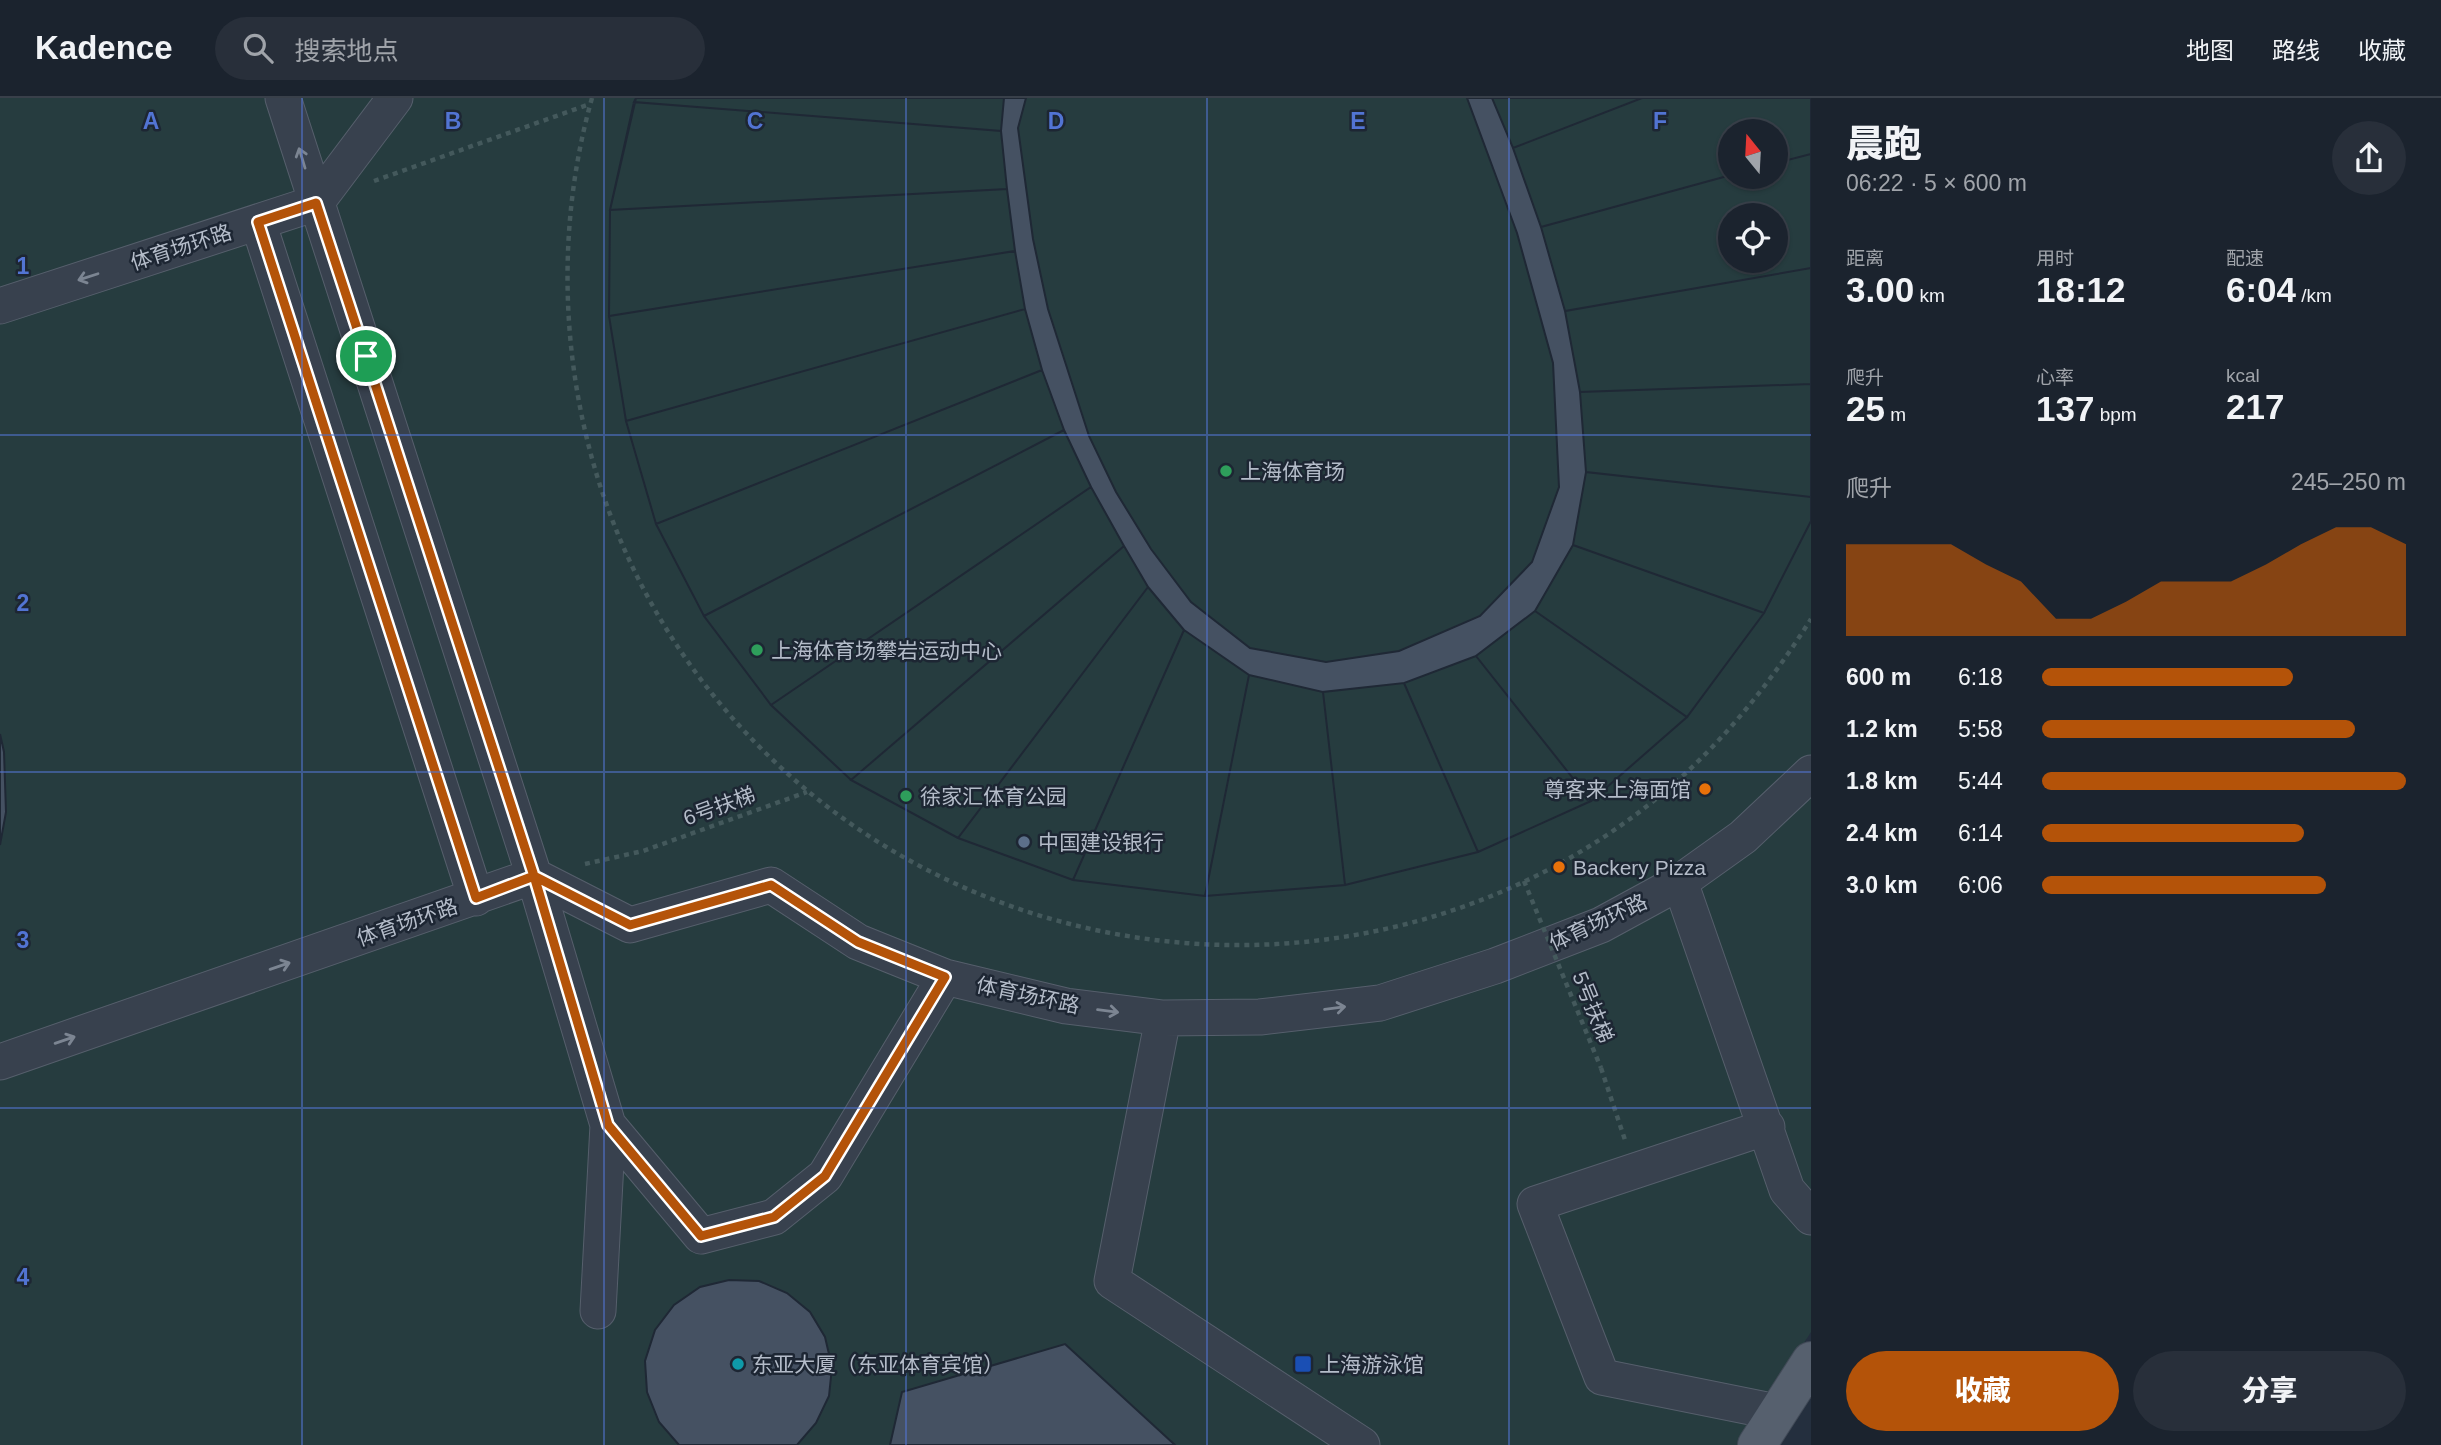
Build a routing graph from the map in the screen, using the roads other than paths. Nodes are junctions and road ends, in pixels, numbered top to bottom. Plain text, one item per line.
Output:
1 (283, 98) edge
2 (395, 98) edge
3 (316, 203) junction
4 (258, 222) junction
5 (0, 306) edge
6 (1811, 773) edge
7 (534, 876) junction
8 (1680, 882) junction
9 (476, 898) junction
10 (945, 977) junction
11 (1163, 1018) junction
12 (0, 1062) edge
13 (608, 1125) junction
14 (1767, 1127) junction
15 (1811, 1217) edge
16 (598, 1311) dead end
17 (1811, 1361) edge
18 (1776, 1412) junction
19 (1362, 1445) edge
20 (1757, 1445) edge

3 -> 1 lane
2 - 3 lane
3 - 4 lane, 体育场环路
3 - 7 lane
4 -> 5 lane, 体育场环路
4 - 9 lane
6 - 8 lane, 体育场环路
7 - 9 lane, 体育场环路
7 - 10 lane, 体育场环路
7 - 13 lane
11 -> 8 lane, 体育场环路
8 - 14 lane
12 -> 9 lane, 体育场环路
10 -> 11 lane, 体育场环路
10 - 13 lane
11 - 19 lane
13 - 16 lane
14 - 15 lane
14 - 18 lane
17 - 18 main road
18 - 20 main road

